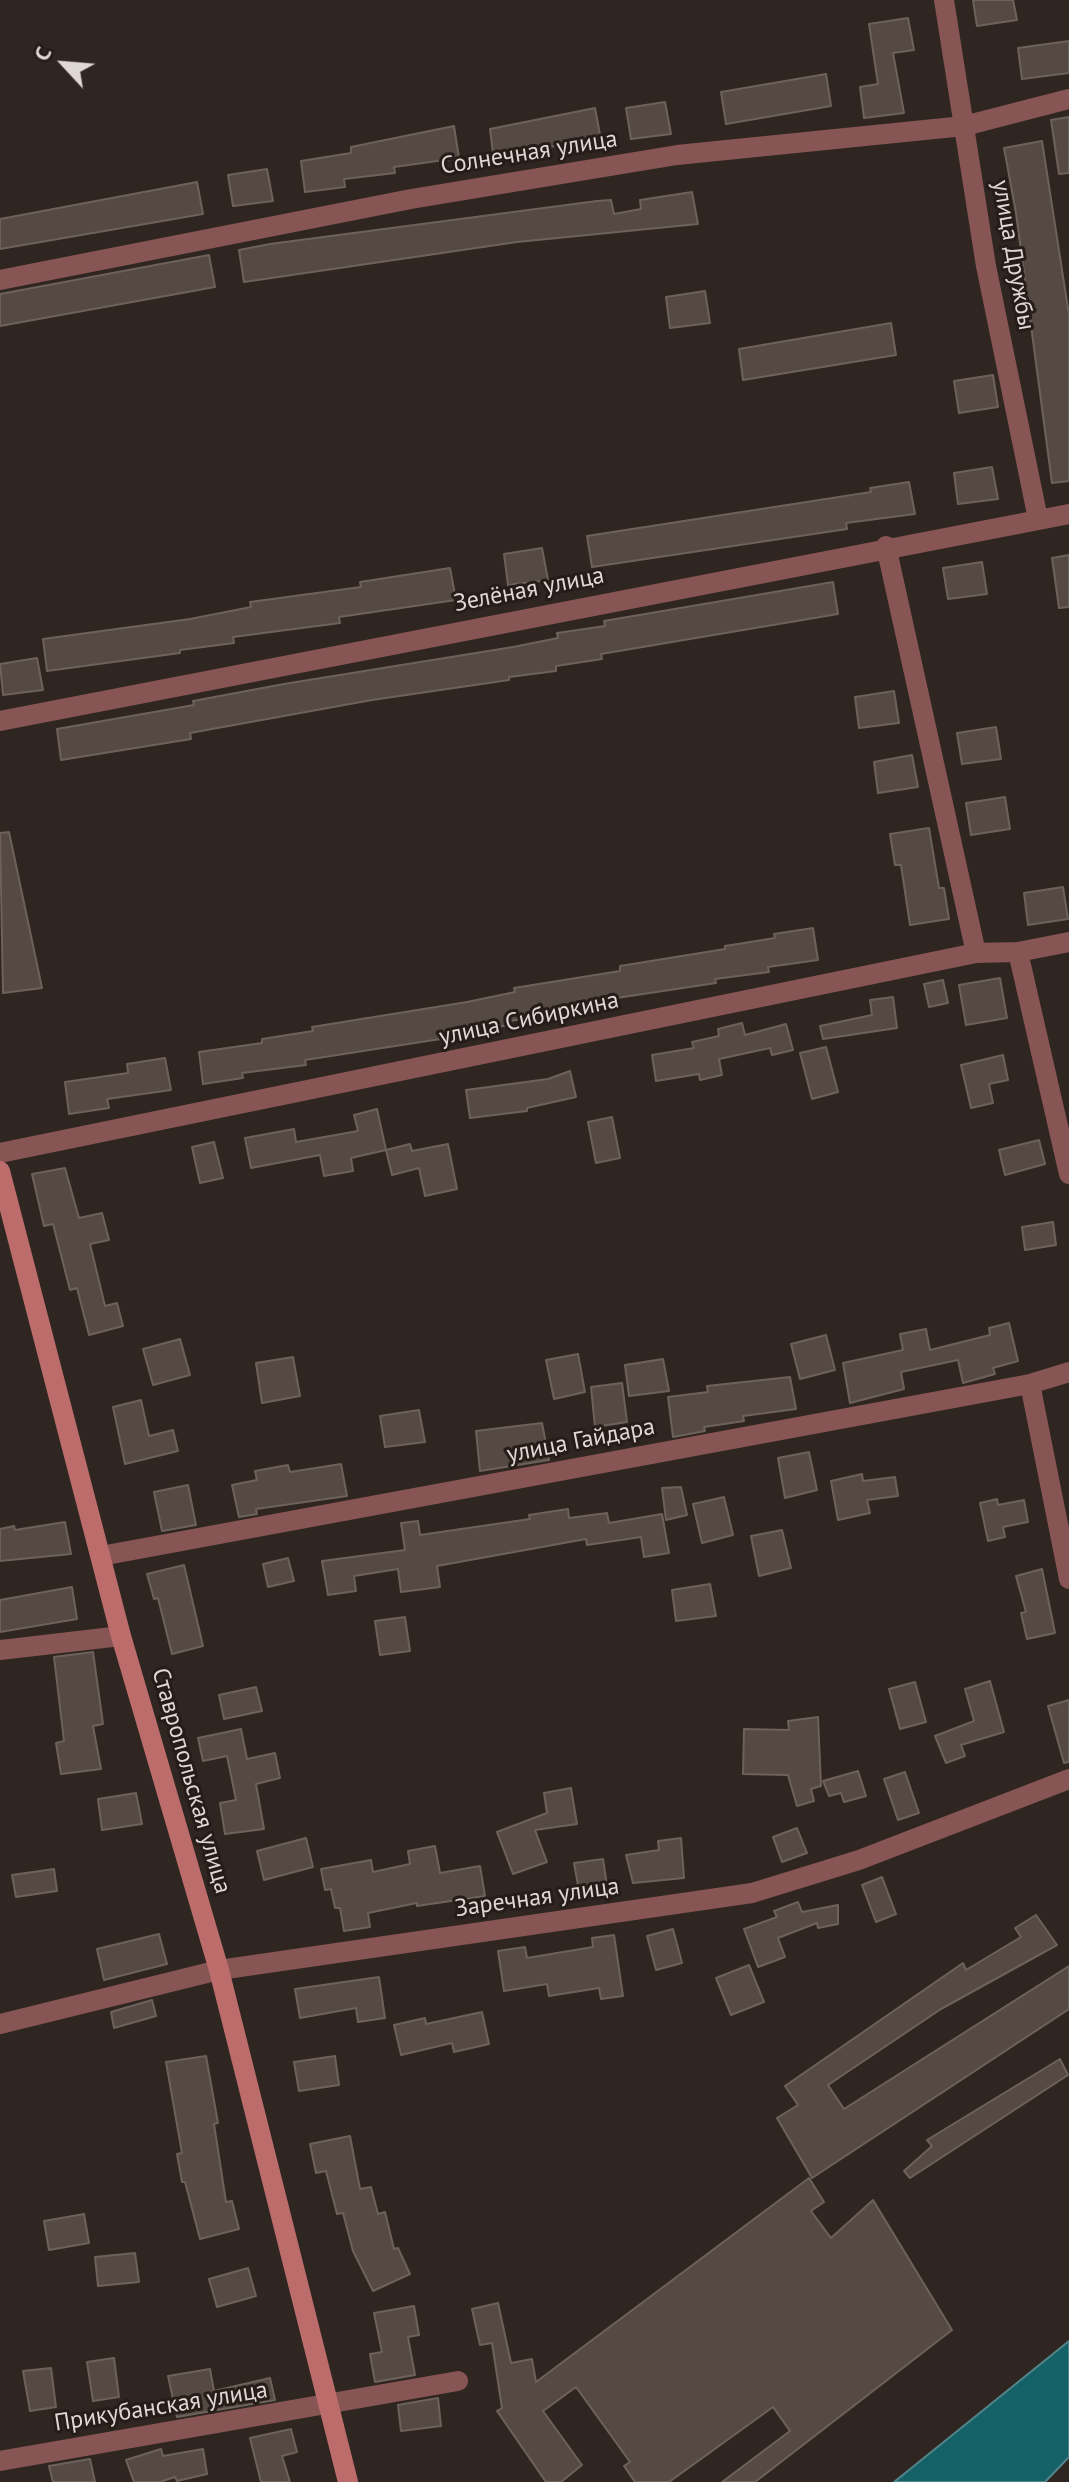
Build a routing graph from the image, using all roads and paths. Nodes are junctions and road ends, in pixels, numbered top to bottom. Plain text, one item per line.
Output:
1 (944, 0) edge
2 (1069, 99) edge
3 (964, 126) junction
4 (0, 280) edge
5 (1069, 514) edge
6 (1038, 519) junction
7 (886, 546) junction
8 (0, 721) edge
9 (1069, 942) edge
10 (1018, 952) junction
11 (976, 953) junction
12 (0, 1153) edge
13 (0, 1171) edge
14 (1069, 1174) edge
15 (1069, 1372) edge
16 (1030, 1384) junction
17 (101, 1556) junction
18 (1069, 1579) edge
19 (121, 1636) junction
20 (0, 1650) edge
21 (1069, 1779) edge
22 (219, 1970) junction
23 (0, 2024) edge
24 (458, 2381) dead end
25 (330, 2406) junction
26 (0, 2461) edge
27 (348, 2482) edge

1 - 3 street, улица Дружбы
2 - 3 street, Солнечная улица
3 - 4 street, Солнечная улица
3 - 6 street, улица Дружбы
5 - 6 street, Зелёная улица
6 - 7 street, Зелёная улица
7 - 8 street, Зелёная улица
7 - 11 street
9 - 10 street, улица Сибиркина
10 - 11 street, улица Сибиркина
10 - 14 street
11 - 12 street, улица Сибиркина
13 - 17 main road, Ставропольская улица
15 - 16 street, улица Гайдара
16 - 17 street, улица Гайдара
16 - 18 street
17 - 19 main road, Ставропольская улица
19 - 20 street
19 - 22 main road, Ставропольская улица
21 - 22 street, Заречная улица
22 - 23 street, Заречная улица
22 - 25 main road, Ставропольская улица
24 - 25 street
25 - 26 street, Прикубанская улица
25 - 27 main road, Ставропольская улица

